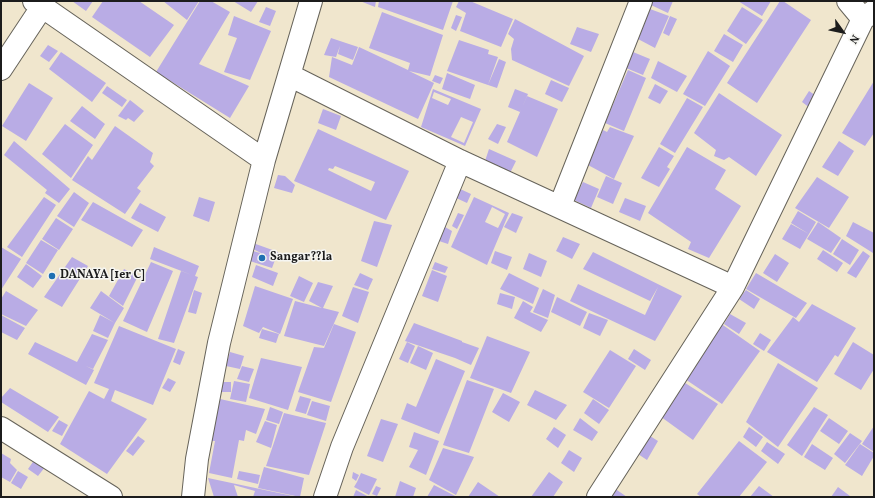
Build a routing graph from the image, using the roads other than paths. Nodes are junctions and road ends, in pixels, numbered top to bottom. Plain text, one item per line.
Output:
1 (312, 1) edge
2 (641, 1) edge
3 (848, 1) edge
4 (38, 4) edge
5 (868, 15) edge
6 (1, 70) edge
7 (290, 74) junction
8 (264, 160) junction
9 (460, 161) junction
10 (560, 206) junction
11 (734, 287) junction
12 (1, 428) edge
13 (110, 497) edge
14 (193, 497) edge
15 (325, 497) edge
16 (598, 497) edge

1 - 7 street
2 - 10 street
3 - 5 street
4 - 6 street
4 - 8 street
5 - 11 street
7 - 8 street
7 - 9 street
8 - 14 street
9 - 10 street
9 - 15 street
10 - 11 street
11 - 16 street
12 - 13 street

